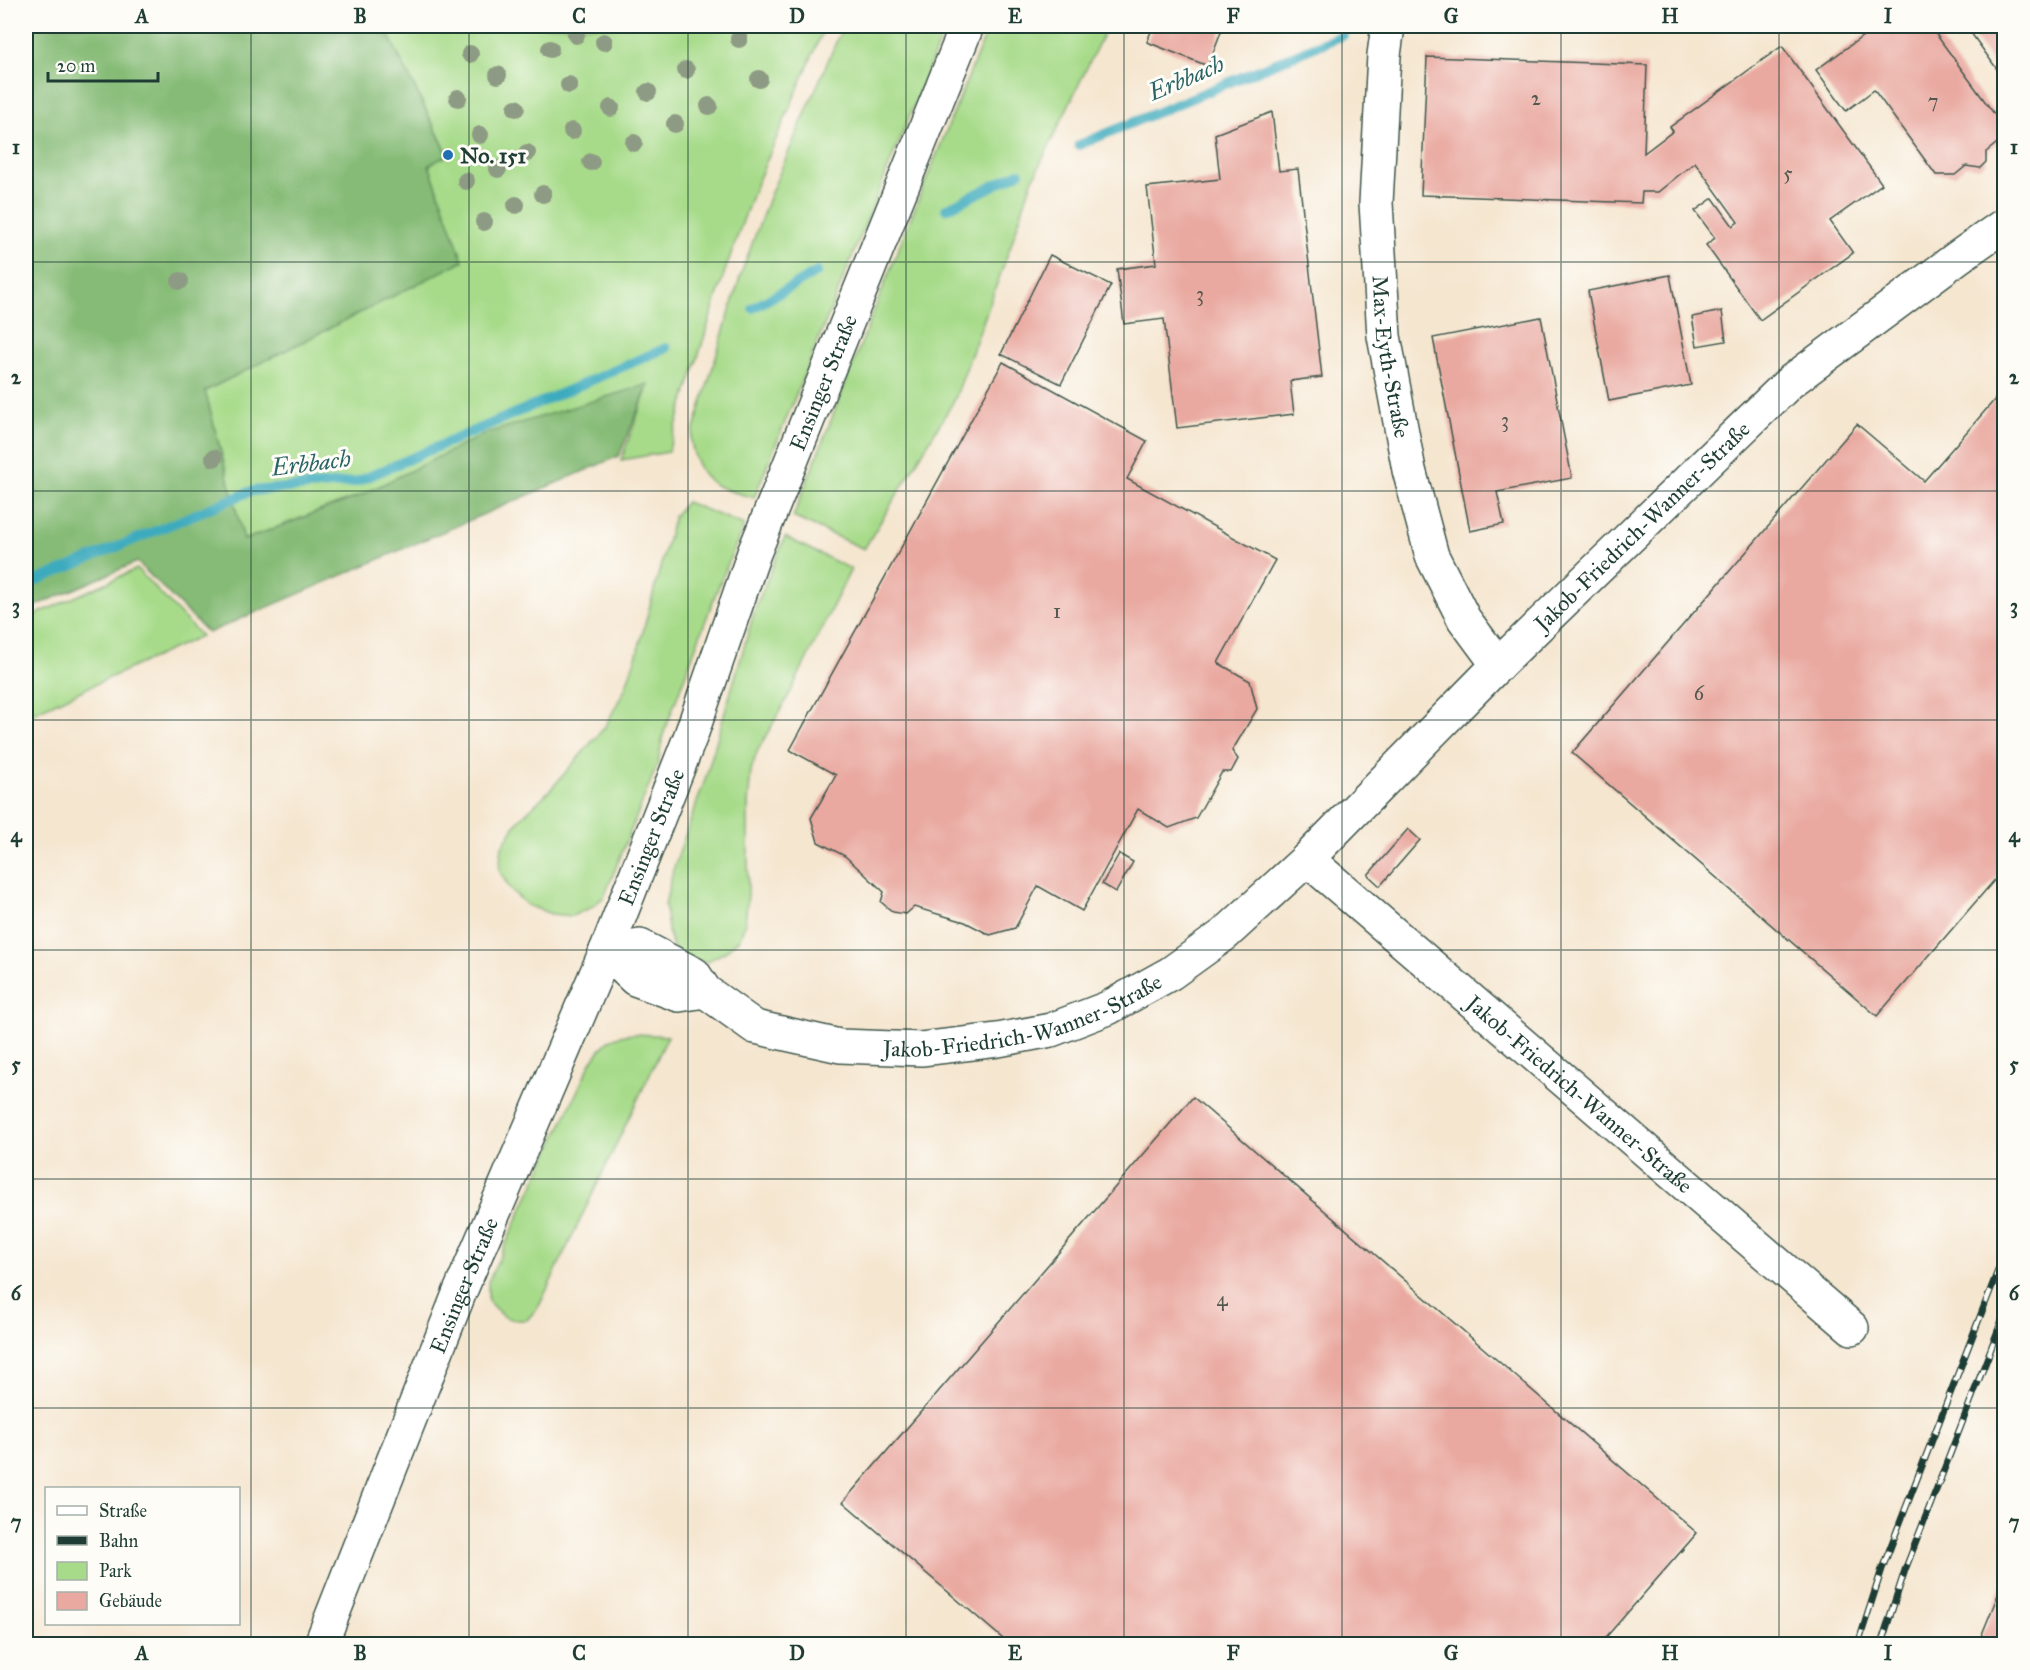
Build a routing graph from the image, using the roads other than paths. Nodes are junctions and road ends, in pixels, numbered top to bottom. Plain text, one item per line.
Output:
1 (967, 26) edge
2 (1388, 26) edge
3 (2004, 225) edge
4 (1498, 665) junction
5 (1307, 859) junction
6 (606, 951) junction
7 (1852, 1328) dead end
8 (321, 1644) edge

1 - 6 street, Ensinger Straße
2 - 4 street, Max-Eyth-Straße
3 - 4 street, Jakob-Friedrich-Wanner-Straße
4 - 5 street, Jakob-Friedrich-Wanner-Straße
5 - 6 street, Jakob-Friedrich-Wanner-Straße
5 - 7 street, Jakob-Friedrich-Wanner-Straße
6 - 8 street, Ensinger Straße

